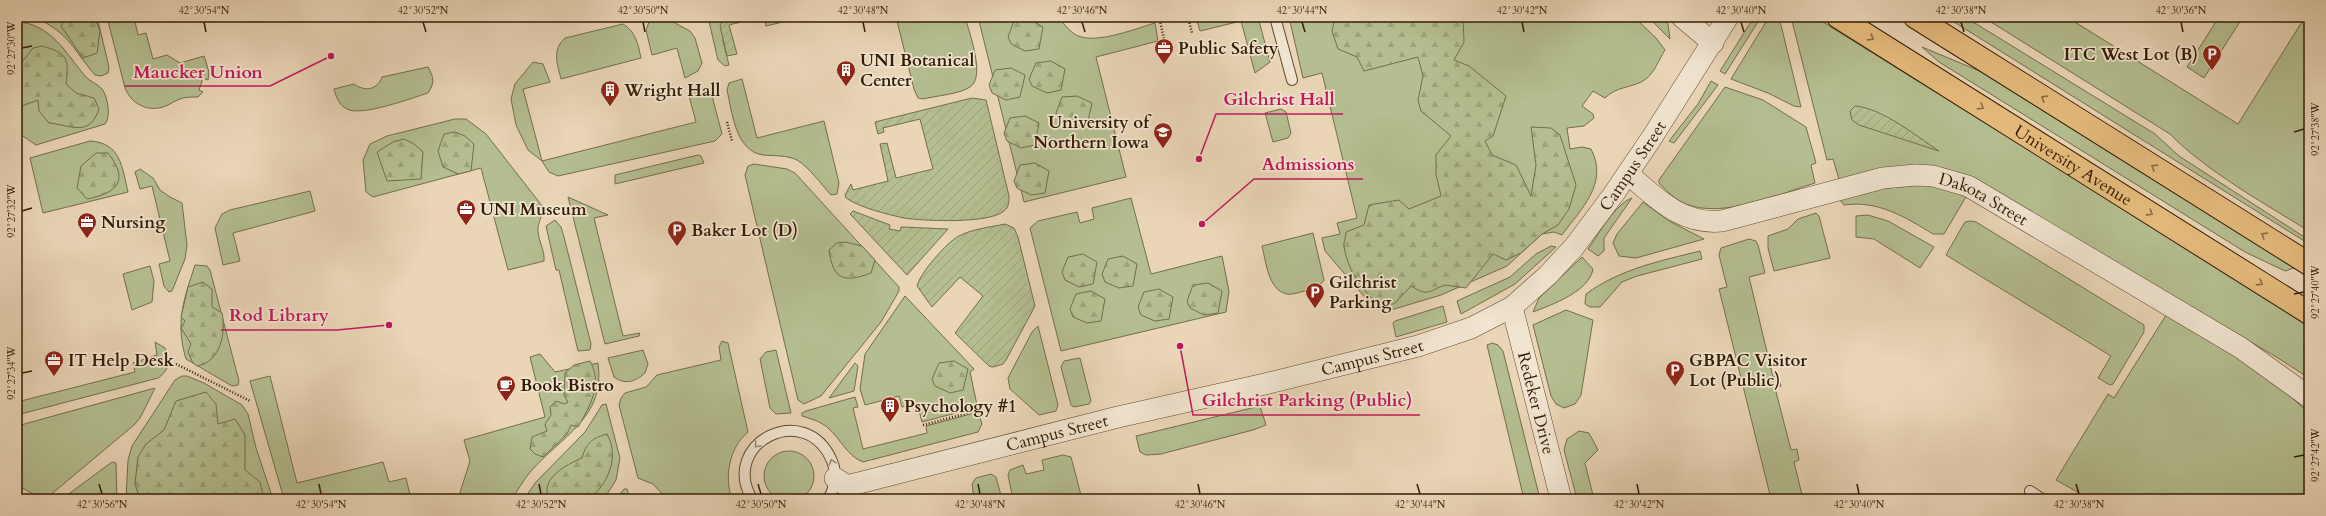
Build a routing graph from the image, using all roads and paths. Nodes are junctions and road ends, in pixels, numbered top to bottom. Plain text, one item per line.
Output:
1 (1159, 17) edge
2 (1188, 17) edge
3 (1275, 17) edge
4 (1682, 17) edge
5 (1728, 17) edge
6 (1838, 17) edge
7 (1915, 17) edge
8 (1192, 33) dead end
9 (1164, 39) dead end
10 (1713, 43) junction
11 (1292, 80) dead end
12 (727, 122) dead end
13 (732, 141) dead end
14 (1628, 174) junction
15 (2309, 264) edge
16 (1512, 307) junction
17 (2309, 314) edge
18 (176, 364) dead end
19 (2309, 397) edge
20 (250, 401) dead end
21 (983, 409) dead end
22 (923, 425) dead end
23 (835, 478) junction
24 (2030, 491) dead end
25 (752, 499) edge
26 (828, 499) edge
27 (1561, 499) edge
28 (2042, 499) edge

1 - 9 path
2 - 8 path
3 - 11 lane
4 - 10 street
5 - 10 street, Campus Street
6 -> 17 main road, University Avenue
15 -> 7 main road
10 - 14 street, Campus Street
12 - 13 path
14 - 16 street, Campus Street
14 - 19 street, Dakota Street
16 - 23 street, Campus Street
16 - 27 street, Redeker Drive
18 - 20 path
21 - 22 path
23 -> 25 lane
23 - 26 lane
24 - 28 lane

